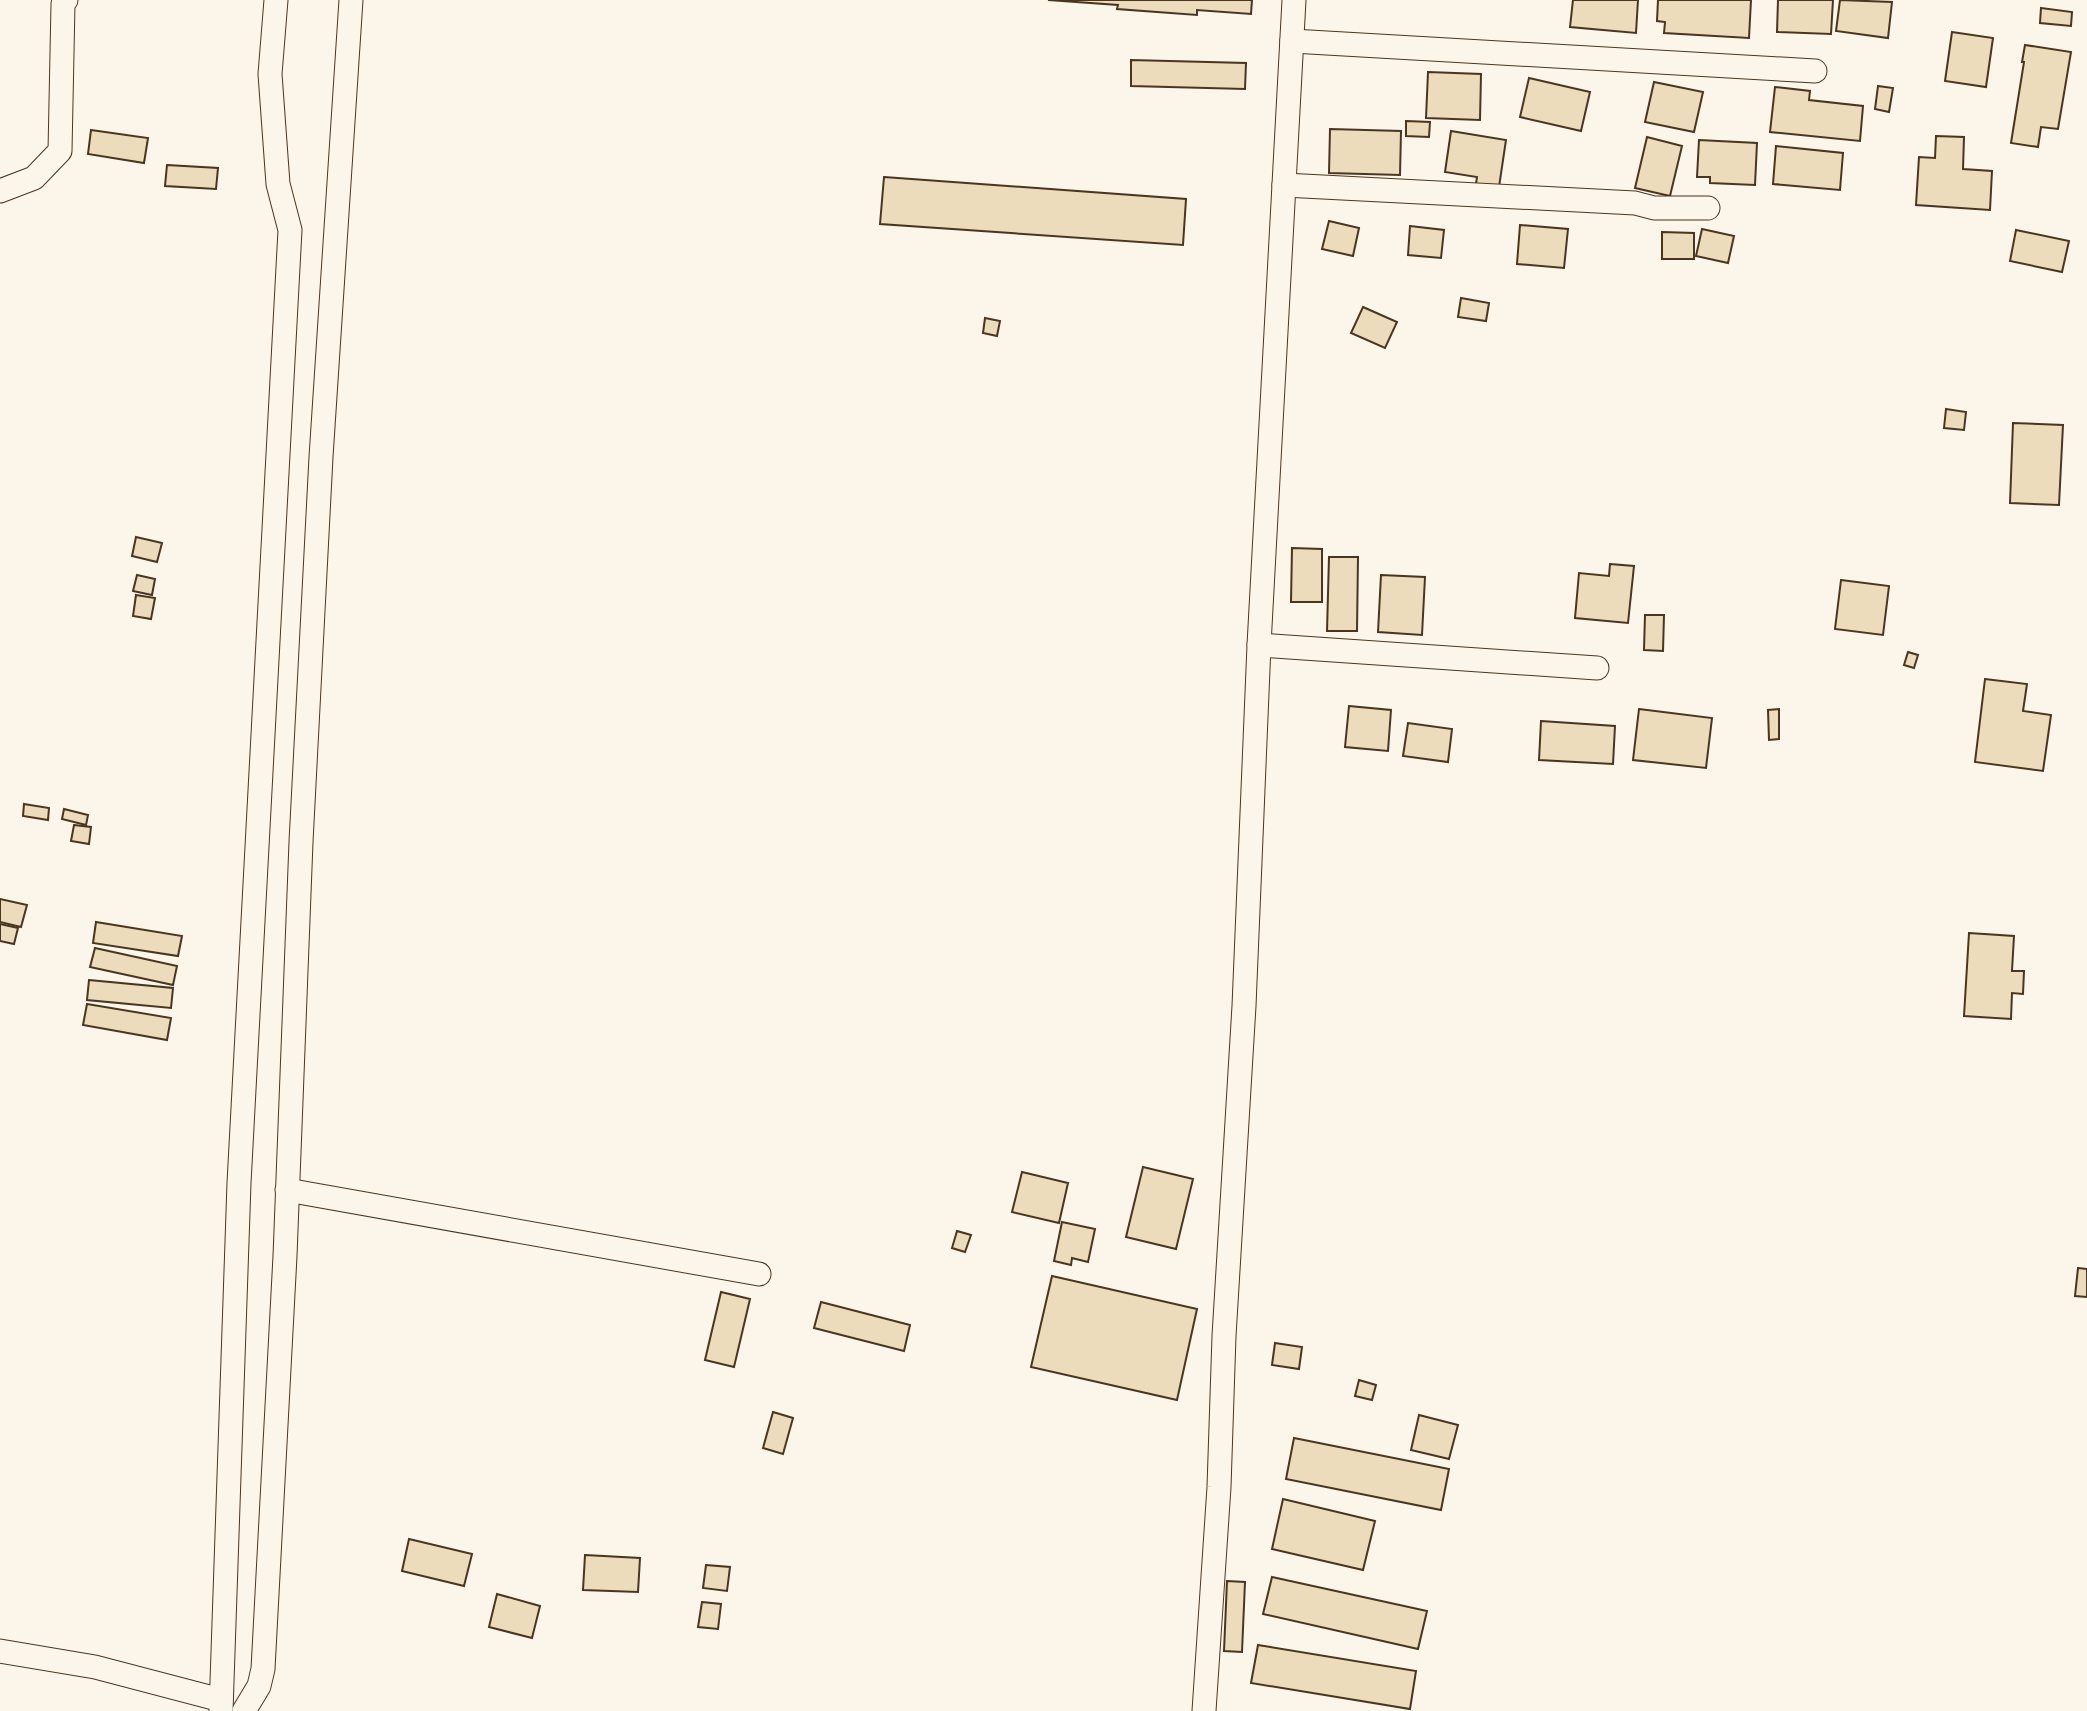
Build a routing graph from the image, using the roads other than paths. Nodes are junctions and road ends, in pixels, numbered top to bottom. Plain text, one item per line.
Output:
1 (66, 0) edge
2 (276, 0) edge
3 (351, 0) edge
4 (1294, 0) edge
5 (1292, 41) junction
6 (1815, 71) dead end
7 (1283, 185) junction
8 (0, 191) edge
9 (1707, 208) dead end
10 (1259, 645) junction
11 (1597, 668) dead end
12 (287, 1190) junction
13 (758, 1274) dead end
14 (0, 1651) edge
15 (221, 1705) edge
16 (244, 1711) edge
17 (1204, 1711) edge

1 - 8 street
2 - 15 street
3 - 12 street
4 - 5 street
5 - 6 street
5 - 7 street
7 - 9 street
7 - 10 street
10 - 11 street
10 - 17 street
12 - 13 street
12 - 16 street
14 - 15 street

